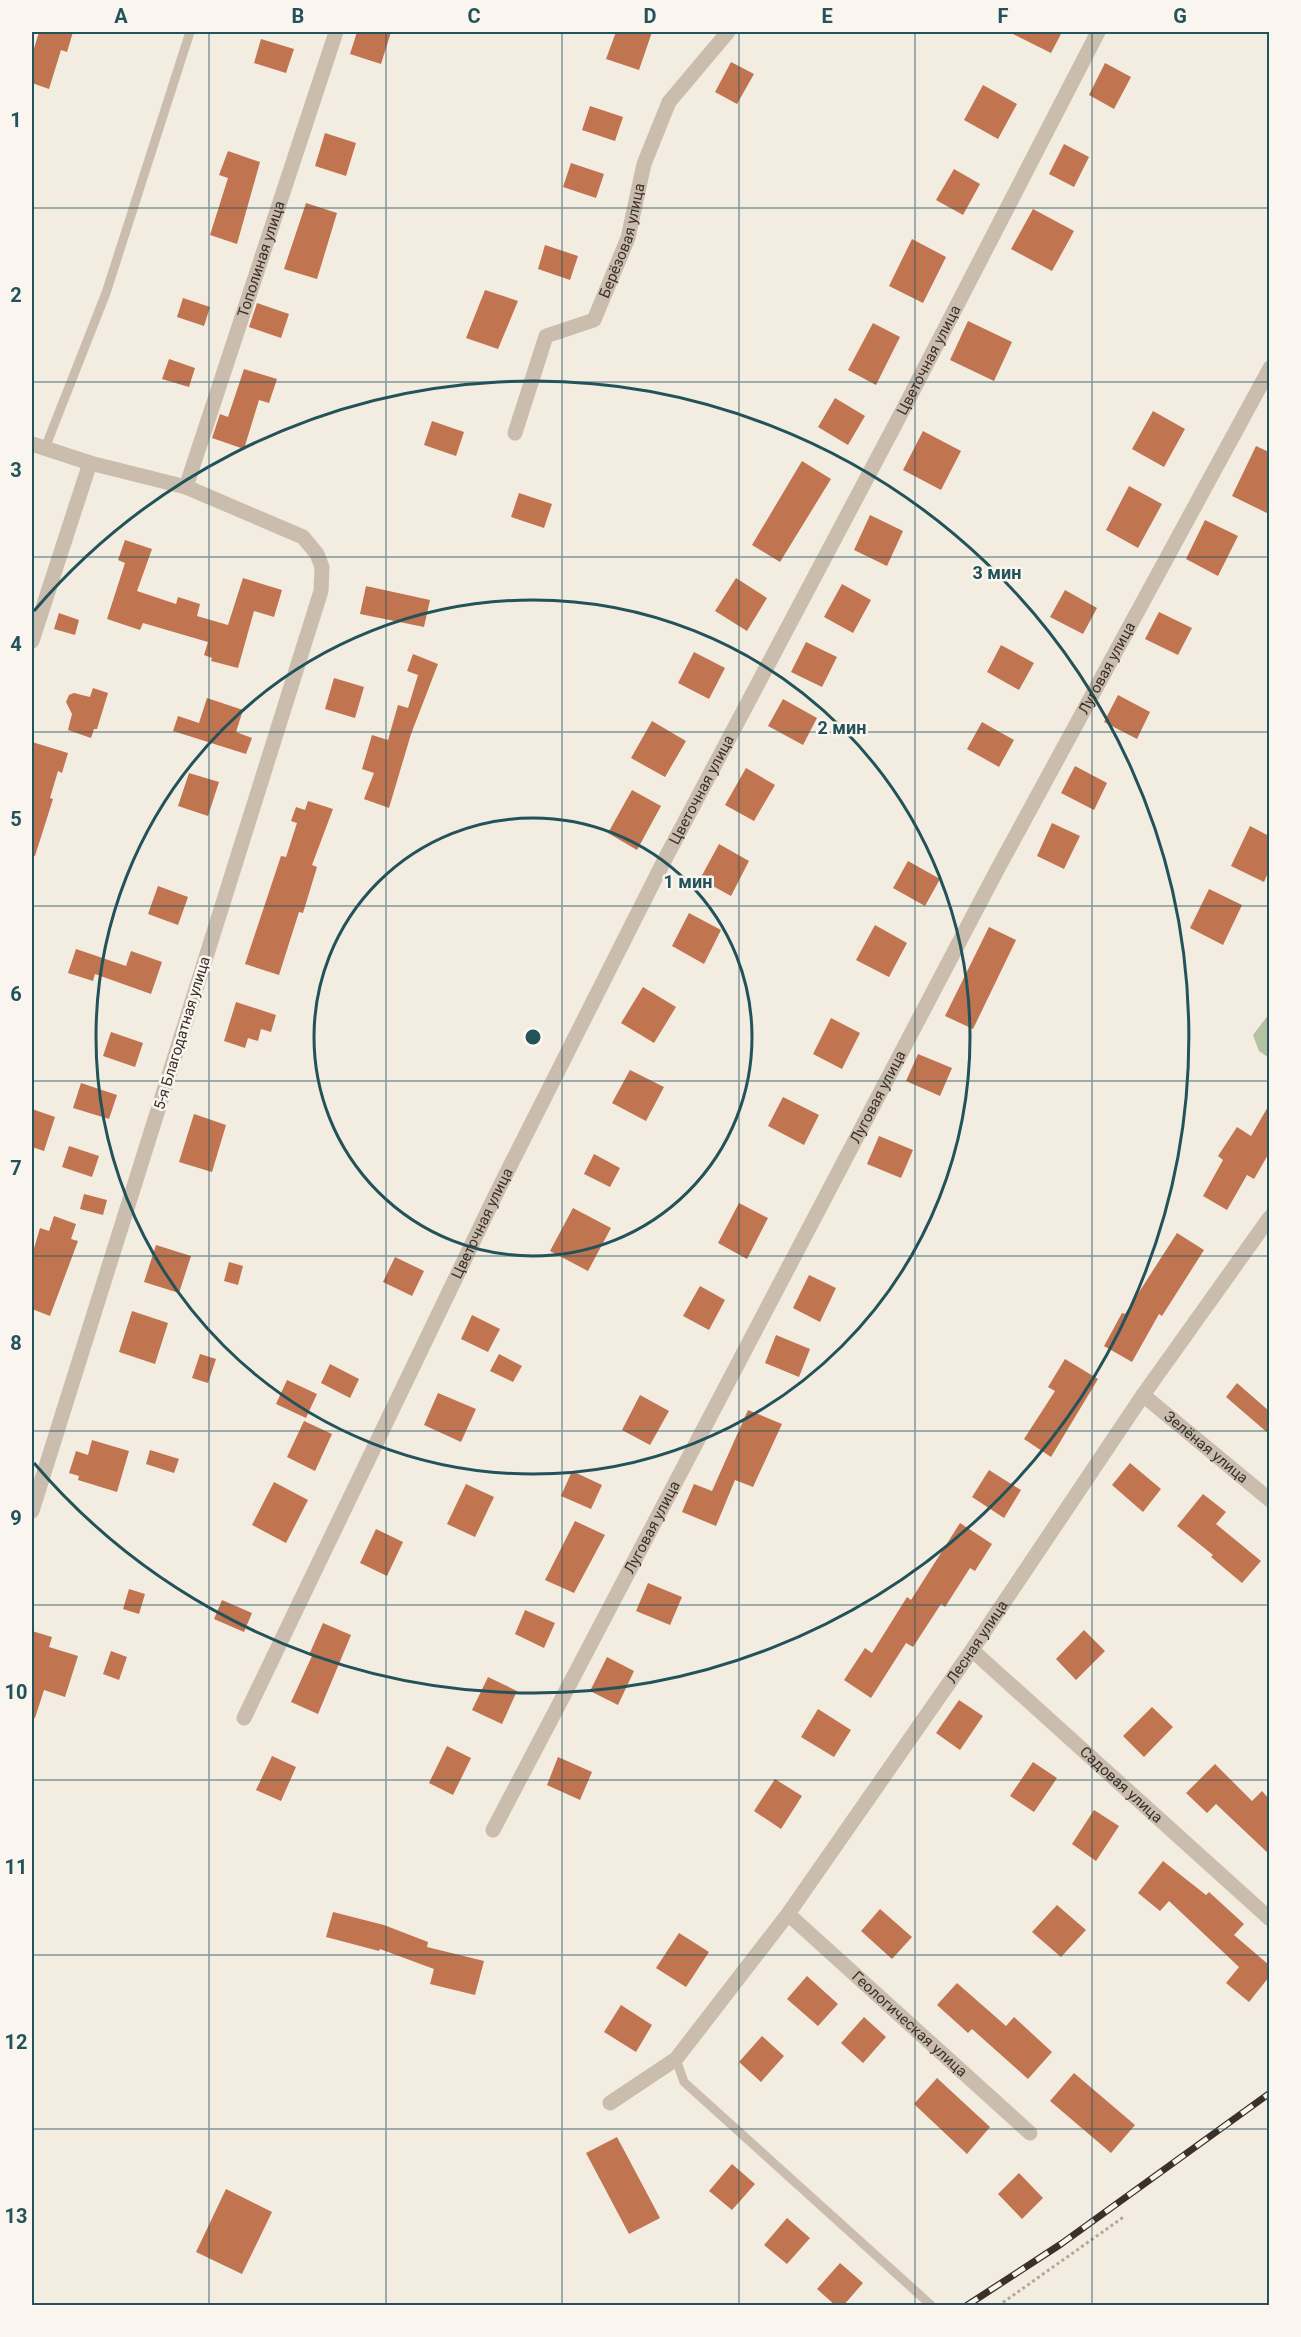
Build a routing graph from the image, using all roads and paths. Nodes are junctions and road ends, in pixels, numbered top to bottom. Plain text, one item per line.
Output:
1 (190, 32) edge
2 (336, 32) edge
3 (728, 32) edge
4 (1098, 32) edge
5 (1269, 368) edge
6 (515, 433) dead end
7 (38, 446) edge
8 (90, 463) junction
9 (186, 488) junction
10 (32, 641) edge
11 (1269, 1216) edge
12 (1143, 1395) junction
13 (1269, 1500) edge
14 (32, 1512) edge
15 (972, 1650) junction
16 (244, 1718) dead end
17 (493, 1830) dead end
18 (788, 1914) junction
19 (1269, 1919) edge
20 (676, 2059) junction
21 (610, 2103) dead end
22 (1030, 2133) dead end
23 (1125, 2216) dead end
24 (932, 2306) edge
25 (998, 2306) edge

1 - 7 lane
2 - 9 street, Тополиная улица
3 - 6 street, Берёзовая улица
4 - 16 street, Цветочная улица
5 - 17 street, Луговая улица
7 - 8 street
8 - 9 street
8 - 10 street
9 - 14 street, 5-я Благодатная улица
11 - 12 street, Лесная улица
12 - 13 street, Зелёная улица
12 - 15 street, Лесная улица
15 - 18 street, Лесная улица
15 - 19 street, Садовая улица
18 - 20 street, Лесная улица
18 - 22 street, Геологическая улица
20 - 21 street, Лесная улица
20 - 24 lane
23 - 25 path

